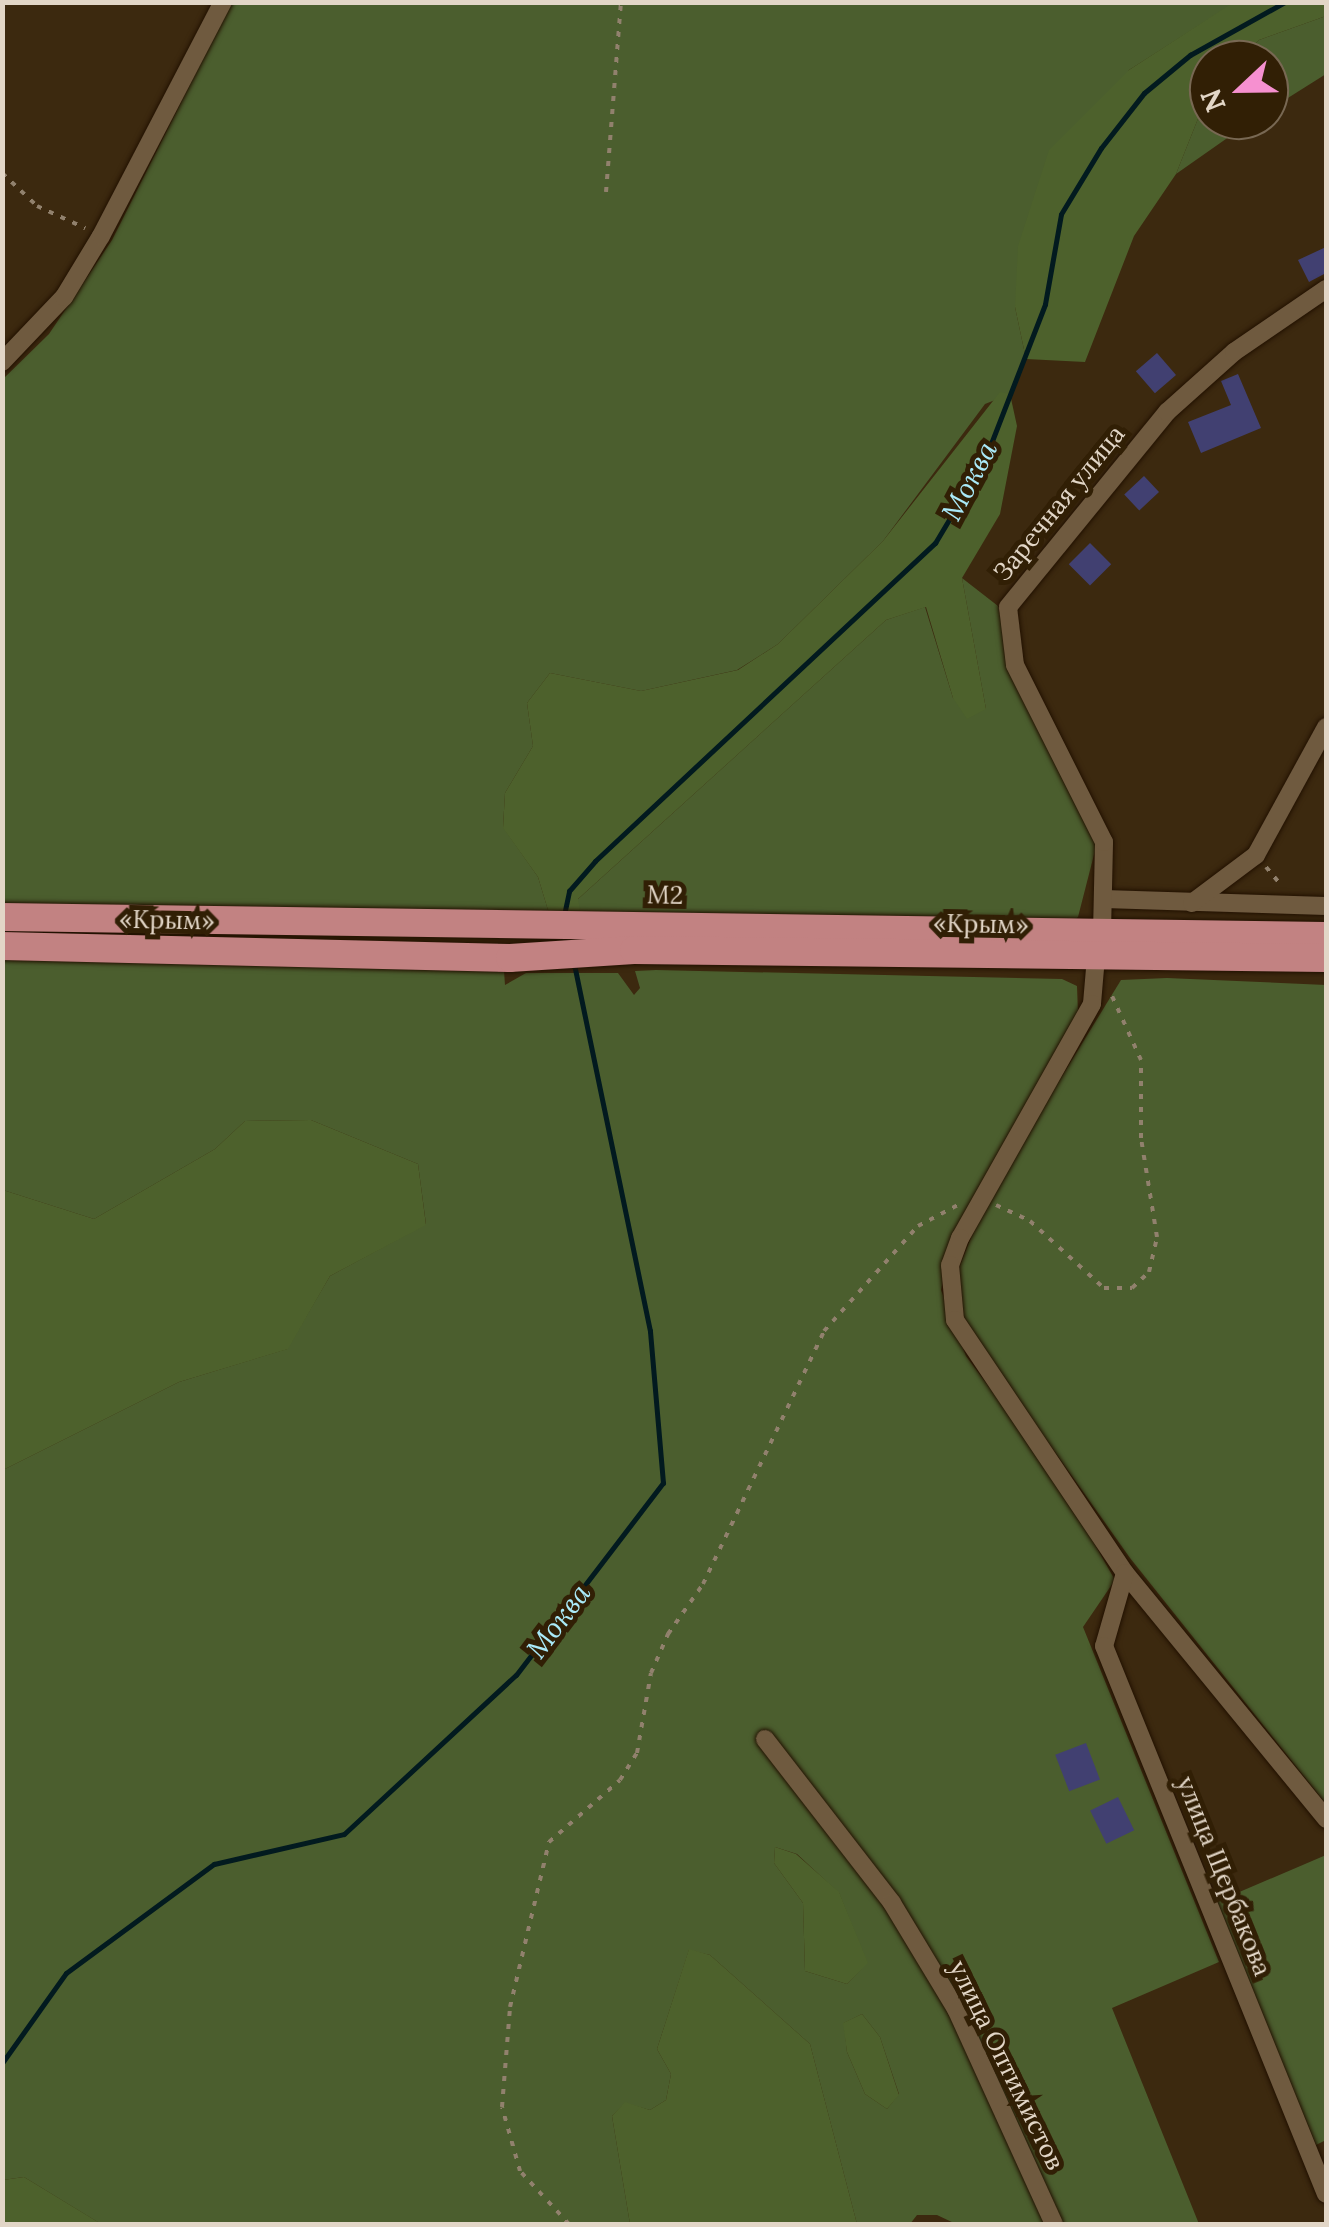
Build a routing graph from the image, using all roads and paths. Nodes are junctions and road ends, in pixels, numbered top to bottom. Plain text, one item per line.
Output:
1 (222, 2) edge
2 (621, 2) edge
3 (2, 173) edge
4 (606, 192) dead end
5 (101, 236) junction
6 (1326, 289) edge
7 (2, 362) edge
8 (1326, 727) edge
9 (1256, 855) junction
10 (1104, 899) junction
11 (1192, 903) junction
12 (1298, 906) junction
13 (1326, 906) edge
14 (2, 917) edge
15 (1326, 936) edge
16 (2, 946) edge
17 (1101, 948) junction
18 (1326, 958) edge
19 (974, 1202) junction
20 (1125, 1574) junction
21 (765, 1739) dead end
22 (1326, 1819) edge
23 (1326, 2194) edge
24 (570, 2224) edge
25 (1054, 2224) edge

1 - 5 street
2 - 4 path
3 - 5 path
5 - 7 street
6 - 10 street, Заречная улица
8 - 9 street
9 - 11 street
9 - 12 path
10 - 11 street
10 - 17 street, Заречная улица
11 - 12 street
12 - 13 street
14 - 17 highway, М2
15 - 17 highway, М2
16 - 17 highway, «Крым»
17 - 18 highway, «Крым»
17 - 19 street, Заречная улица
17 - 19 path
19 - 20 street, Заречная улица
19 - 24 path
20 - 22 street, Заречная улица
20 - 23 street, улица Щербакова
21 - 25 street, улица Оптимистов

